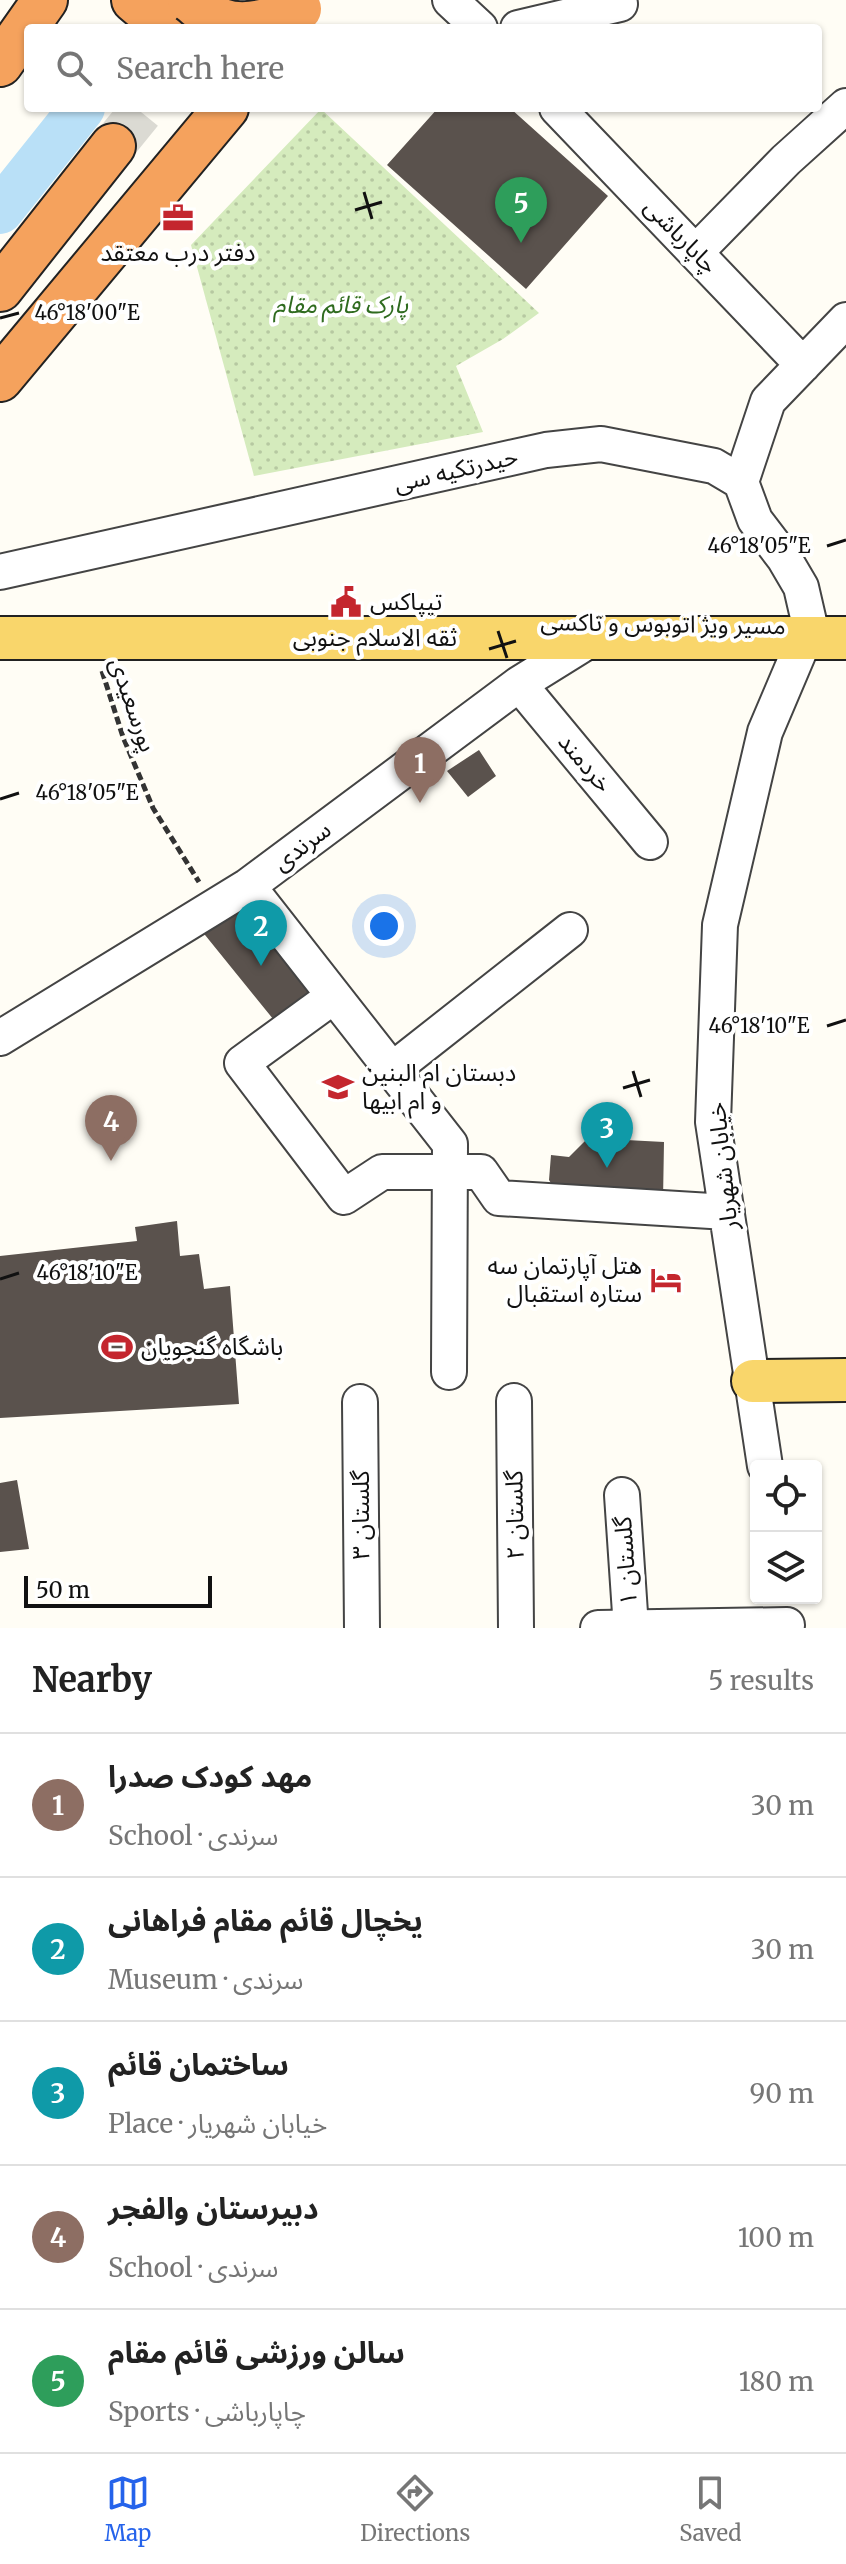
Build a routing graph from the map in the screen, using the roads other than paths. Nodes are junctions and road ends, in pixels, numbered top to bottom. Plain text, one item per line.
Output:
1 (45, 0) edge
2 (134, 0) edge
3 (190, 0) edge
4 (450, 0) edge
5 (620, 4) dead end
6 (297, 12) edge
7 (28, 24) edge
8 (162, 24) edge
9 (239, 24) edge
10 (250, 24) edge
11 (476, 24) edge
12 (535, 24) edge
13 (24, 30) edge
14 (0, 64) edge
15 (846, 106) edge
16 (561, 112) edge
17 (216, 114) edge
18 (113, 146) tunnel mouth
19 (696, 252) junction
20 (0, 289) edge
21 (829, 346) edge
22 (0, 379) edge
23 (741, 482) junction
24 (0, 572) edge
25 (0, 620) edge
26 (846, 626) edge
27 (821, 634) edge
28 (0, 638) edge
29 (593, 638) junction
30 (519, 684) junction
31 (650, 842) dead end
32 (248, 886) junction
33 (570, 930) dead end
34 (334, 996) junction
35 (0, 1038) edge
36 (392, 1070) junction
37 (450, 1172) junction
38 (727, 1212) junction
39 (449, 1372) dead end
40 (846, 1380) edge
41 (753, 1381) junction
42 (514, 1401) dead end
43 (360, 1402) dead end
44 (764, 1460) edge
45 (622, 1495) dead end
46 (786, 1617) edge
47 (362, 1628) edge
48 (516, 1628) edge
49 (598, 1628) edge
50 (612, 1628) edge
51 (631, 1628) edge

1 - 7 highway
2 - 8 highway
3 - 9 highway, bridge
4 - 11 street
5 - 12 street
6 - 10 highway, bridge
13 - 14 highway
15 - 19 street
16 - 19 street, چاپارباشی
17 - 22 highway
18 - 20 highway
19 - 21 street, چاپارباشی
21 - 23 street
23 - 24 street, حیدرتکیه سی
23 - 27 street
25 - 27 street, مسیر ویژ اتوبوس و تاکسی
26 - 27 street, مسیر ویژ اتوبوس و تاکسی
27 - 29 main road, ثقه الاسلام جنوبی
27 - 38 street, خیابان شهریار
28 - 29 main road, ثقه الاسلام جنوبی
29 - 30 street, سرندی
30 - 31 street, خردمند
30 - 32 street, سرندی
32 - 34 street
32 - 35 street, سرندی
33 - 36 street
34 - 36 street
34 - 37 street
36 - 37 street
37 - 38 street
37 - 39 street
38 - 41 street, خیابان شهریار
40 - 41 main road
41 - 44 street, خیابان شهریار
42 - 48 street, گلستان ۲
43 - 47 street, گلستان ۳
45 - 51 street, گلستان ۱
46 - 51 street
49 - 50 street
50 - 51 street

